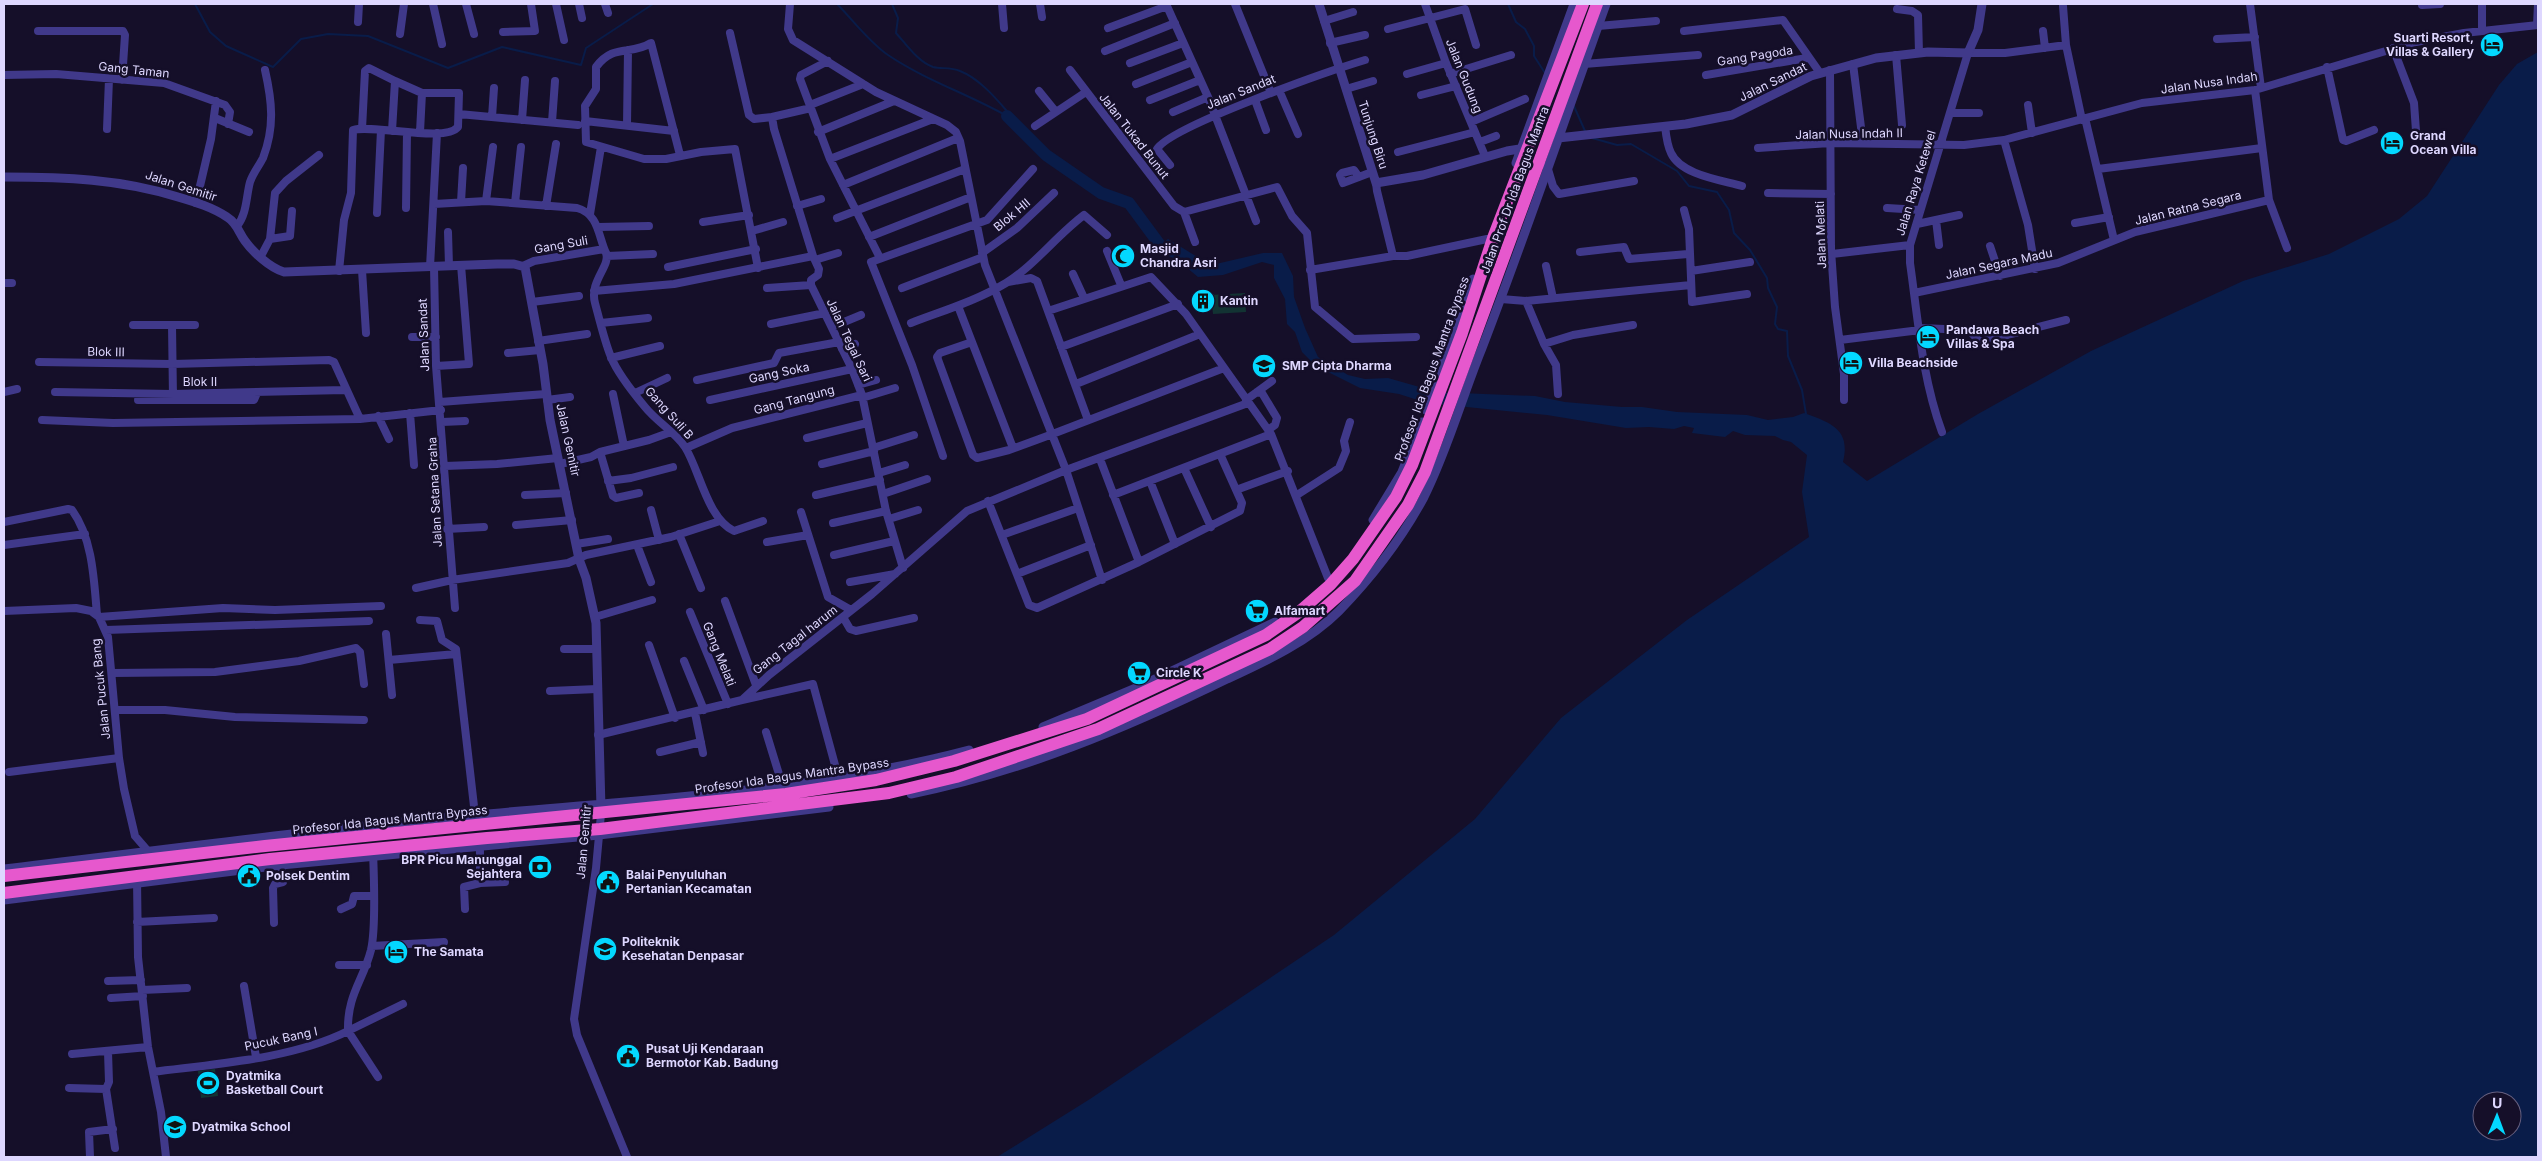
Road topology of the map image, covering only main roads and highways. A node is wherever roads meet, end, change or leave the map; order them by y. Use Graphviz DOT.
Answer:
graph roads {
  1 [pos="1583,4"];
  2 [pos="1597,4"];
  3 [pos="1524,148"];
  4 [pos="1462,333"];
  5 [pos="1475,338"];
  6 [pos="214,852"];
  7 [pos="218,866"];
  8 [pos="4,876"];
  9 [pos="4,893"];
  1 -- 3 [label="highway, Jalan Prof Dr Ida Bagus Mantra"];
  2 -- 5 [label="highway, Jalan Prof Dr Ida Bagus Mantra"];
  3 -- 4 [label="highway, Profesor Ida Bagus Mantra Bypass"];
  4 -- 5 [label="highway"];
  4 -- 6 [label="highway, Profesor Ida Bagus Mantra Bypass"];
  5 -- 7 [label="highway, Jalan Prof Dr Ida Bagus Mantra"];
  6 -- 7 [label="highway"];
  6 -- 8 [label="highway, Profesor Ida Bagus Mantra Bypass"];
  7 -- 9 [label="highway"];
}
